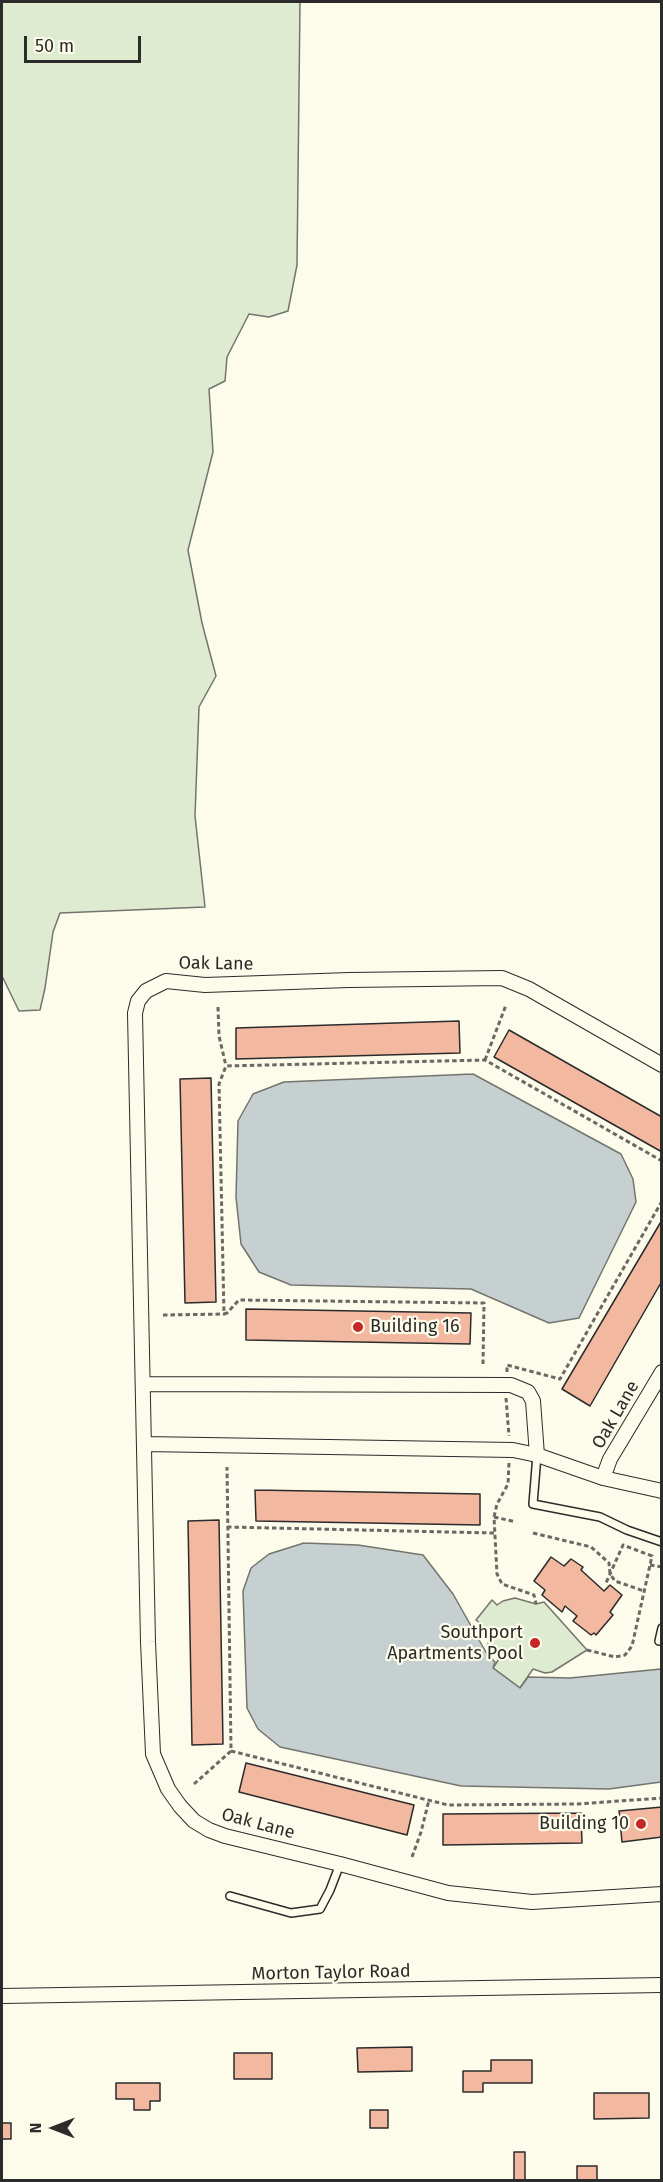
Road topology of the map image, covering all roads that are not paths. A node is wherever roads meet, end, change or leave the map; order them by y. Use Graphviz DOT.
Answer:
graph roads {
  1 [pos="662,1065"];
  2 [pos="662,1372"];
  3 [pos="144,1384"];
  4 [pos="144,1444"];
  5 [pos="537,1455"];
  6 [pos="603,1478"];
  7 [pos="662,1491"];
  8 [pos="662,1542"];
  9 [pos="662,1628"];
  10 [pos="659,1641"];
  11 [pos="340,1863"];
  12 [pos="662,1894"];
  13 [pos="230,1896"];
  14 [pos="662,1985"];
  15 [pos="2,1996"];
  1 -- 3 [label="street, Oak Lane"];
  2 -- 6 [label="street, Oak Lane"];
  3 -- 4 [label="street, Oak Lane"];
  3 -- 5 [label="street"];
  4 -- 5 [label="street, Oak Lane"];
  4 -- 11 [label="street, Oak Lane"];
  5 -- 6 [label="street, Oak Lane"];
  5 -- 8 [label="lane"];
  6 -- 7 [label="street, Oak Lane"];
  9 -- 10 [label="lane"];
  11 -- 12 [label="street, Oak Lane"];
  11 -- 13 [label="lane"];
  14 -- 15 [label="street, Morton Taylor Road"];
}
